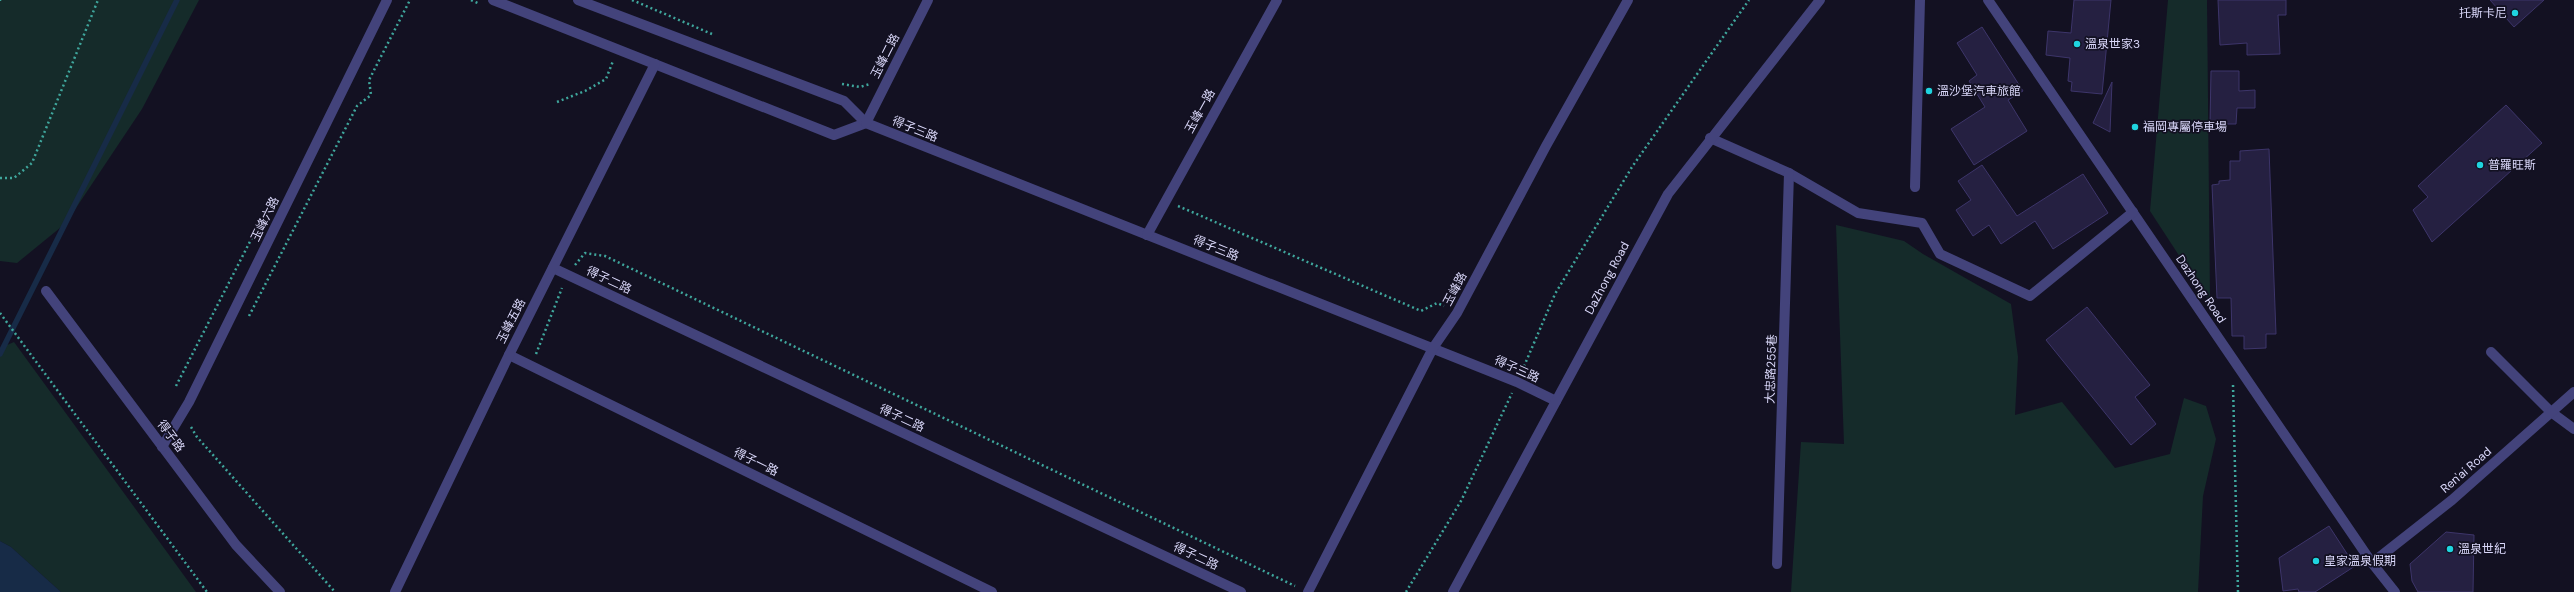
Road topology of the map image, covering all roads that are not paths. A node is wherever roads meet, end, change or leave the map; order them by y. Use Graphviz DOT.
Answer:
graph roads {
  1 [pos="387,0"];
  2 [pos="493,0"];
  3 [pos="578,0"];
  4 [pos="928,0"];
  5 [pos="1277,0"];
  6 [pos="1628,0"];
  7 [pos="1820,0"];
  8 [pos="1920,0"];
  9 [pos="1988,0"];
  10 [pos="655,64"];
  11 [pos="866,123"];
  12 [pos="1710,138"];
  13 [pos="1789,173"];
  14 [pos="1915,187"];
  15 [pos="2133,212"];
  16 [pos="1147,235"];
  17 [pos="552,268"];
  18 [pos="46,291"];
  19 [pos="1433,348"];
  20 [pos="2491,352"];
  21 [pos="509,355"];
  22 [pos="2574,392"];
  23 [pos="1556,401"];
  24 [pos="2551,412"];
  25 [pos="2574,429"];
  26 [pos="162,446"];
  27 [pos="2372,563"];
  28 [pos="1777,564"];
  29 [pos="1304,590"];
  30 [pos="280,592"];
  31 [pos="395,592"];
  32 [pos="992,592"];
  33 [pos="1241,592"];
  34 [pos="1454,592"];
  35 [pos="2395,592"];
  1 -- 26 [label="street, 玉峰六路"];
  2 -- 10 [label="street"];
  3 -- 11 [label="street"];
  4 -- 11 [label="street, 玉峰二路"];
  5 -- 16 [label="street, 玉峰一路"];
  6 -- 19 [label="street, 玉峰路"];
  7 -- 12 [label="street, DaZhong Road"];
  8 -- 14 [label="street"];
  9 -- 15 [label="street, Dazhong Road"];
  10 -- 11 [label="street"];
  10 -- 17 [label="street, 玉峰五路"];
  11 -- 16 [label="street, 得子三路"];
  12 -- 13 [label="street"];
  12 -- 23 [label="street, DaZhong Road"];
  13 -- 15 [label="street"];
  13 -- 28 [label="street, 大忠路255巷"];
  15 -- 27 [label="street, Dazhong Road"];
  16 -- 19 [label="street, 得子三路"];
  17 -- 21 [label="street, 玉峰五路"];
  17 -- 33 [label="street, 得子二路"];
  18 -- 26 [label="street, 得子路"];
  19 -- 23 [label="street, 得子三路"];
  19 -- 29 [label="street, 玉峰路"];
  20 -- 24 [label="street"];
  21 -- 31 [label="street, 玉峰五路"];
  21 -- 32 [label="street, 得子一路"];
  22 -- 24 [label="street, Ren'ai Road"];
  23 -- 34 [label="street, DaZhong Road"];
  24 -- 25 [label="street"];
  24 -- 27 [label="street, Ren'ai Road"];
  26 -- 30 [label="street, 得子路"];
  27 -- 35 [label="street, Dazhong Road"];
}
